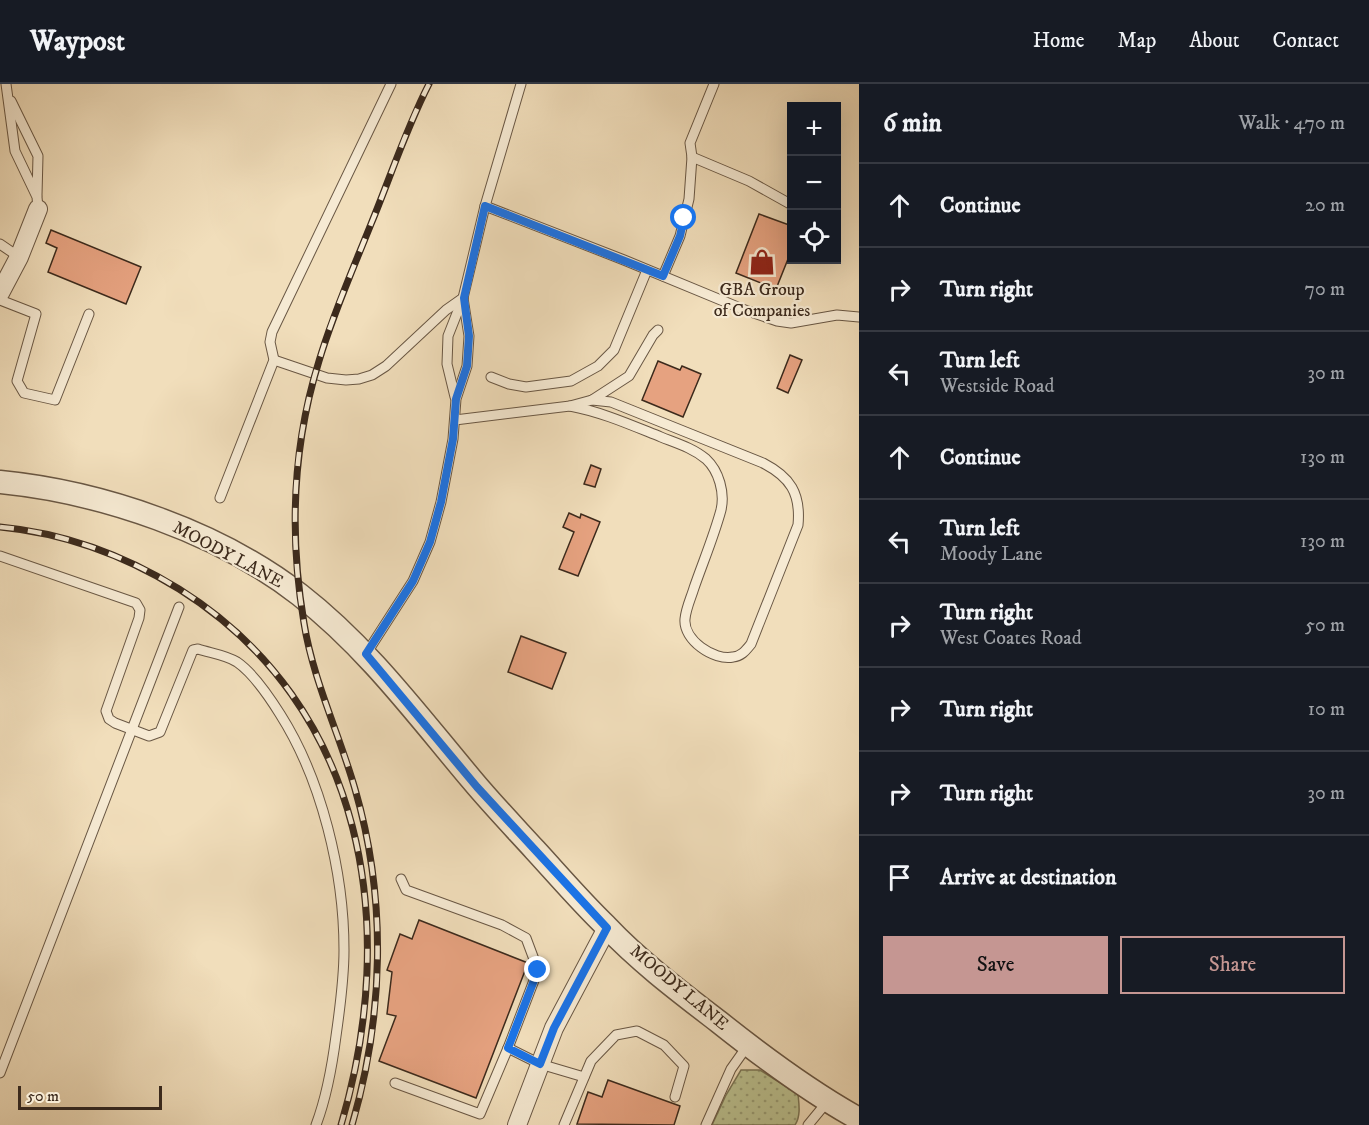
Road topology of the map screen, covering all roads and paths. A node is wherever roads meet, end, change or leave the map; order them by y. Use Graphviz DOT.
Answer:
graph roads {
  1 [pos="391,84"];
  2 [pos="521,84"];
  3 [pos="714,84"];
  4 [pos="7,89"];
  5 [pos="692,157"];
  6 [pos="37,203"];
  7 [pos="787,203"];
  8 [pos="485,206"];
  9 [pos="0,244"];
  10 [pos="19,257"];
  11 [pos="647,270"];
  12 [pos="663,276"];
  13 [pos="0,292"];
  14 [pos="464,298"];
  15 [pos="0,300"];
  16 [pos="88,314"];
  17 [pos="859,317"];
  18 [pos="658,330"];
  19 [pos="274,360"];
  20 [pos="491,377"];
  21 [pos="456,399"];
  22 [pos="592,400"];
  23 [pos="570,406"];
  24 [pos="455,420"];
  25 [pos="0,482"];
  26 [pos="220,498"];
  27 [pos="0,556"];
  28 [pos="179,607"];
  29 [pos="366,654"];
  30 [pos="131,729"];
  31 [pos="401,879"];
  32 [pos="607,928"];
  33 [pos="748,1045"];
  34 [pos="508,1048"];
  35 [pos="540,1064"];
  36 [pos="0,1073"];
  37 [pos="584,1077"];
  38 [pos="395,1083"];
  39 [pos="675,1098"];
  40 [pos="828,1100"];
  41 [pos="859,1119"];
  42 [pos="316,1125"];
  43 [pos="517,1125"];
  44 [pos="564,1125"];
  45 [pos="706,1125"];
  46 [pos="808,1125"];
  1 -- 19 [label="lane"];
  2 -- 8 [label="lane"];
  3 -- 5 [label="lane"];
  4 -- 6 [label="lane"];
  4 -- 6 [label="lane"];
  5 -- 7 [label="lane"];
  5 -- 12 [label="lane"];
  6 -- 10 [label="street"];
  8 -- 11 [label="lane"];
  8 -- 14 [label="lane"];
  9 -- 10 [label="lane"];
  10 -- 13 [label="street"];
  11 -- 12 [label="lane"];
  11 -- 20 [label="lane"];
  12 -- 17 [label="lane"];
  14 -- 19 [label="lane"];
  14 -- 21 [label="lane"];
  14 -- 21 [label="lane"];
  15 -- 16 [label="lane"];
  18 -- 22 [label="lane"];
  19 -- 26 [label="lane"];
  21 -- 24 [label="lane"];
  22 -- 23 [label="lane"];
  22 -- 23 [label="lane"];
  23 -- 24 [label="lane"];
  24 -- 29 [label="lane"];
  25 -- 29 [label="street, MOODY LANE"];
  27 -- 30 [label="lane"];
  28 -- 30 [label="lane"];
  29 -- 32 [label="street, MOODY LANE"];
  30 -- 36 [label="lane"];
  30 -- 42 [label="lane"];
  31 -- 34 [label="lane"];
  32 -- 33 [label="street, MOODY LANE"];
  32 -- 35 [label="street"];
  33 -- 40 [label="street, MOODY LANE"];
  33 -- 45 [label="lane"];
  34 -- 35 [label="lane"];
  34 -- 38 [label="lane"];
  35 -- 37 [label="lane"];
  35 -- 43 [label="street"];
  37 -- 39 [label="lane"];
  37 -- 44 [label="lane"];
  40 -- 41 [label="street, MOODY LANE"];
  40 -- 46 [label="lane"];
}
